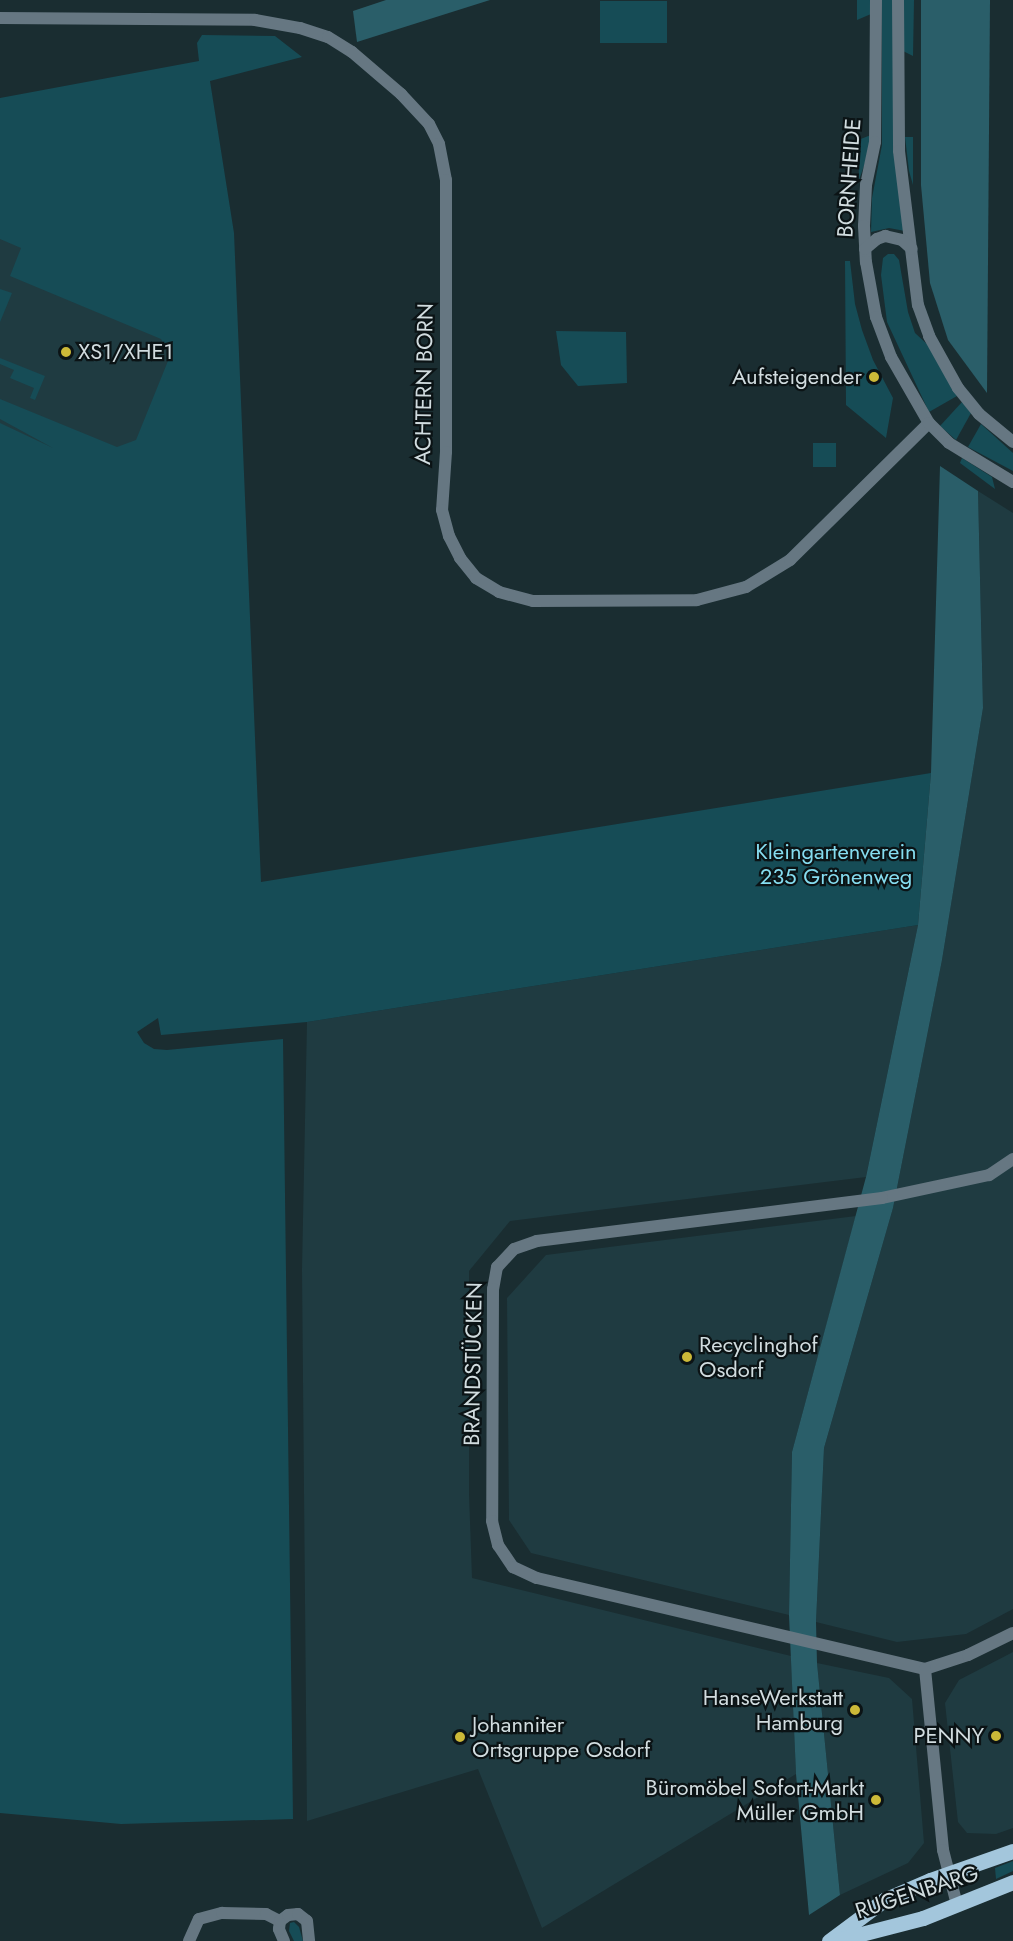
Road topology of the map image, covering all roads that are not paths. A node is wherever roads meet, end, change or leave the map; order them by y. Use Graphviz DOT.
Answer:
graph roads {
  1 [pos="876,0"];
  2 [pos="898,0"];
  3 [pos="0,18"];
  4 [pos="865,249"];
  5 [pos="912,249"];
  6 [pos="929,423"];
  7 [pos="1013,442"];
  8 [pos="1013,482"];
  9 [pos="1013,1159"];
  10 [pos="1013,1633"];
  11 [pos="925,1669"];
  12 [pos="1013,1851"];
  13 [pos="948,1874"];
  14 [pos="1013,1882"];
  15 [pos="957,1905"];
  16 [pos="280,1920"];
  17 [pos="189,1941"];
  18 [pos="284,1941"];
  19 [pos="309,1941"];
  20 [pos="829,1941"];
  21 [pos="834,1941"];
  1 -- 4 [label="street, BORNHEIDE"];
  2 -- 5 [label="street, BORNHEIDE"];
  3 -- 6 [label="street, ACHTERN BORN"];
  4 -- 5 [label="street"];
  4 -- 6 [label="street, BORNHEIDE"];
  5 -- 7 [label="street, BORNHEIDE"];
  6 -- 8 [label="street, BORNHEIDE"];
  9 -- 11 [label="street, BRANDSTÜCKEN"];
  10 -- 11 [label="street"];
  11 -- 13 [label="street"];
  12 -- 13 [label="main road, RUGENBARG"];
  13 -- 15 [label="street"];
  13 -- 20 [label="main road, RUGENBARG"];
  14 -- 15 [label="main road, RUGENBARG"];
  15 -- 21 [label="main road, RUGENBARG"];
  16 -- 17 [label="street"];
  16 -- 18 [label="street"];
  16 -- 19 [label="street"];
}
